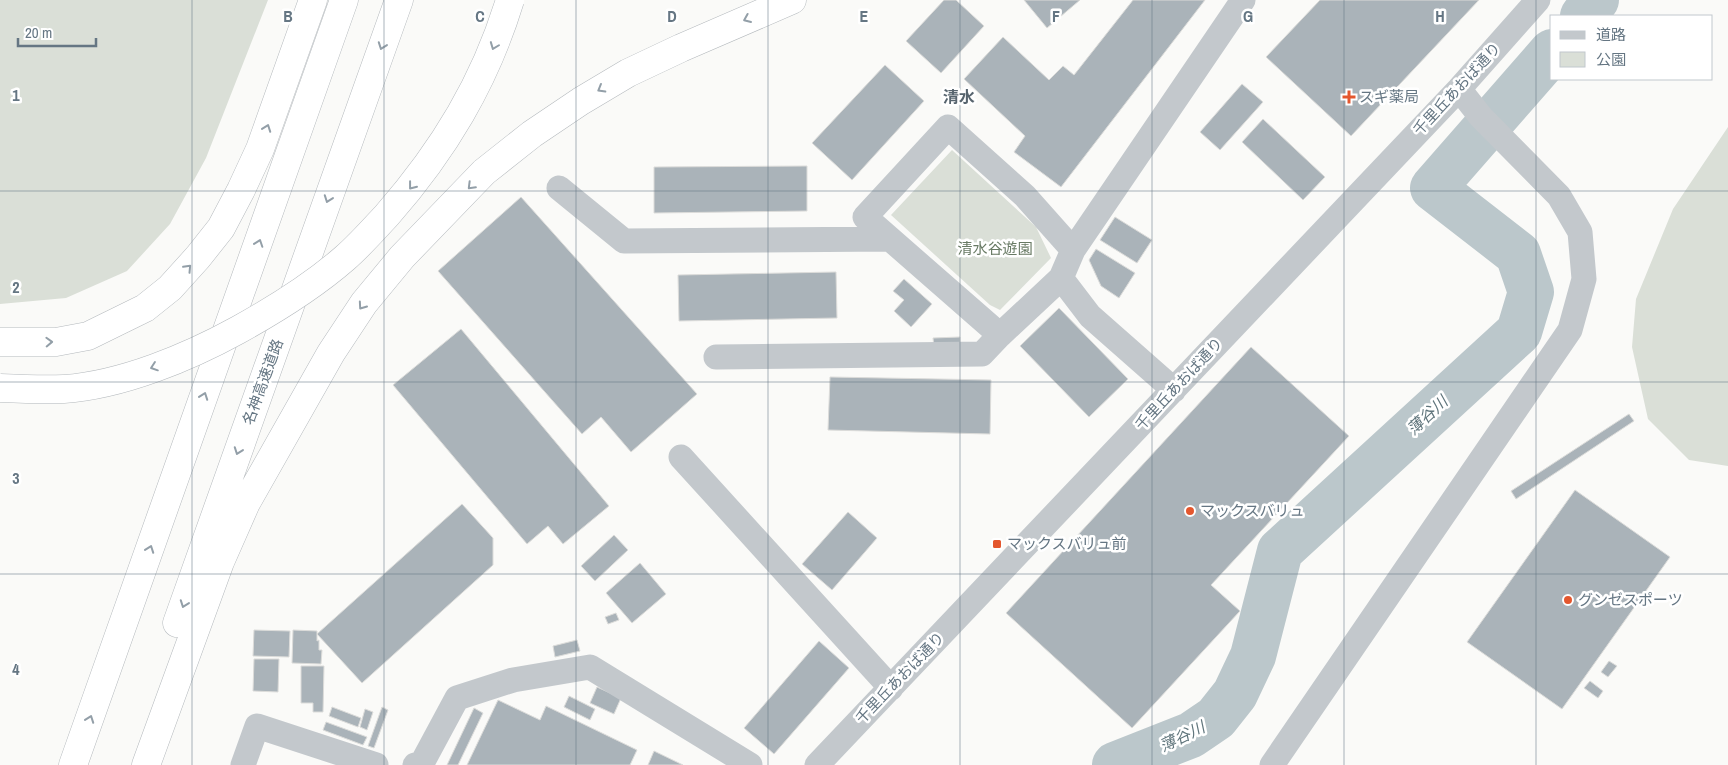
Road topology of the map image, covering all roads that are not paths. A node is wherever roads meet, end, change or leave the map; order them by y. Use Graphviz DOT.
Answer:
graph roads {
  1 [pos="313,0"];
  2 [pos="344,0"];
  3 [pos="399,0"];
  4 [pos="510,0"];
  5 [pos="792,0"];
  6 [pos="1242,0"];
  7 [pos="1538,0"];
  8 [pos="1459,89"];
  9 [pos="559,188"];
  10 [pos="890,239"];
  11 [pos="1074,250"];
  12 [pos="1061,278"];
  13 [pos="1000,336"];
  14 [pos="0,342"];
  15 [pos="716,357"];
  16 [pos="0,388"];
  17 [pos="1174,390"];
  18 [pos="681,457"];
  19 [pos="890,688"];
  20 [pos="74,765"];
  21 [pos="127,765"];
  22 [pos="146,765"];
  23 [pos="244,765"];
  24 [pos="376,765"];
  25 [pos="415,765"];
  26 [pos="750,765"];
  27 [pos="817,765"];
  28 [pos="1272,765"];
  14 -- 1 [label="highway, one-way"];
  20 -- 2 [label="highway, one-way"];
  3 -- 21 [label="highway, 名神高速道路, one-way"];
  4 -- 16 [label="highway, one-way, bridge"];
  5 -- 22 [label="highway, one-way"];
  6 -- 11 [label="street"];
  7 -- 8 [label="street, 千里丘あおば通り"];
  8 -- 17 [label="street, 千里丘あおば通り"];
  8 -- 28 [label="street"];
  9 -- 10 [label="street"];
  10 -- 11 [label="street"];
  10 -- 13 [label="street"];
  11 -- 12 [label="street"];
  12 -- 13 [label="street"];
  12 -- 17 [label="street"];
  13 -- 15 [label="street"];
  17 -- 19 [label="street, 千里丘あおば通り"];
  18 -- 19 [label="street"];
  19 -- 27 [label="street, 千里丘あおば通り"];
  23 -- 24 [label="street"];
  25 -- 26 [label="street"];
}
